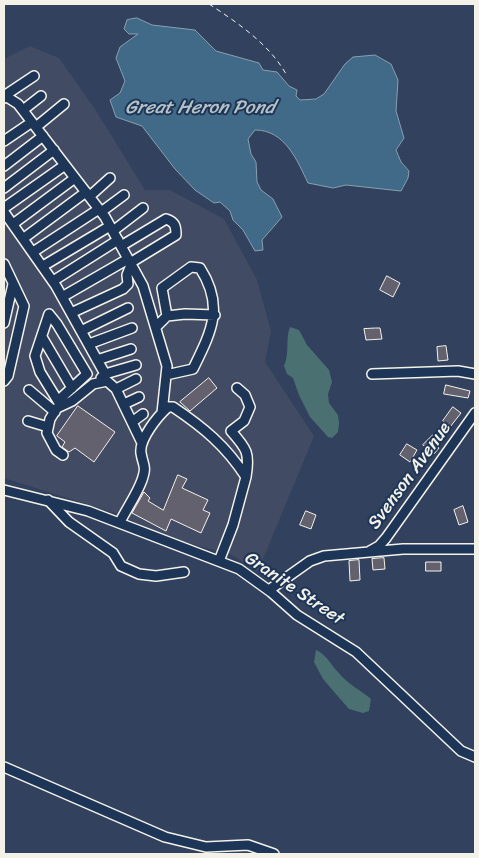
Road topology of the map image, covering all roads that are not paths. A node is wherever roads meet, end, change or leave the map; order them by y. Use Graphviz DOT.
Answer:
graph roads {
  1 [pos="34,76"];
  2 [pos="41,96"];
  3 [pos="4,97"];
  4 [pos="64,104"];
  5 [pos="24,110"];
  6 [pos="34,124"];
  7 [pos="43,136"];
  8 [pos="4,141"];
  9 [pos="54,150"];
  10 [pos="65,165"];
  11 [pos="4,166"];
  12 [pos="75,178"];
  13 [pos="110,178"];
  14 [pos="4,188"];
  15 [pos="88,194"];
  16 [pos="124,195"];
  17 [pos="143,208"];
  18 [pos="4,210"];
  19 [pos="100,210"];
  20 [pos="13,224"];
  21 [pos="112,228"];
  22 [pos="24,238"];
  23 [pos="119,243"];
  24 [pos="33,252"];
  25 [pos="130,262"];
  26 [pos="43,266"];
  27 [pos="5,268"];
  28 [pos="53,281"];
  29 [pos="13,284"];
  30 [pos="62,297"];
  31 [pos="128,308"];
  32 [pos="71,313"];
  33 [pos="215,315"];
  34 [pos="167,316"];
  35 [pos="4,323"];
  36 [pos="157,326"];
  37 [pos="132,328"];
  38 [pos="82,331"];
  39 [pos="42,337"];
  40 [pos="88,344"];
  41 [pos="131,348"];
  42 [pos="97,360"];
  43 [pos="136,365"];
  44 [pos="105,374"];
  45 [pos="372,374"];
  46 [pos="475,374"];
  47 [pos="166,375"];
  48 [pos="136,379"];
  49 [pos="4,381"];
  50 [pos="93,384"];
  51 [pos="72,388"];
  52 [pos="237,388"];
  53 [pos="116,389"];
  54 [pos="29,390"];
  55 [pos="139,397"];
  56 [pos="124,404"];
  57 [pos="58,409"];
  58 [pos="162,413"];
  59 [pos="475,413"];
  60 [pos="143,414"];
  61 [pos="28,421"];
  62 [pos="132,422"];
  63 [pos="48,427"];
  64 [pos="142,443"];
  65 [pos="63,455"];
  66 [pos="246,477"];
  67 [pos="4,490"];
  68 [pos="47,500"];
  69 [pos="120,522"];
  70 [pos="475,549"];
  71 [pos="368,552"];
  72 [pos="219,561"];
  73 [pos="184,572"];
  74 [pos="269,590"];
  75 [pos="475,757"];
  76 [pos="4,767"];
  77 [pos="235,846"];
  78 [pos="262,852"];
  79 [pos="228,854"];
  80 [pos="274,854"];
  1 -- 3 [label="street"];
  2 -- 5 [label="street"];
  3 -- 5 [label="street"];
  4 -- 6 [label="street"];
  5 -- 6 [label="street"];
  6 -- 7 [label="street"];
  6 -- 8 [label="street"];
  7 -- 9 [label="street"];
  7 -- 11 [label="street"];
  9 -- 10 [label="street"];
  9 -- 14 [label="street"];
  10 -- 12 [label="street"];
  10 -- 18 [label="street"];
  12 -- 15 [label="street"];
  12 -- 20 [label="street"];
  13 -- 15 [label="street"];
  15 -- 19 [label="street"];
  15 -- 22 [label="street"];
  16 -- 19 [label="street"];
  17 -- 21 [label="street"];
  18 -- 20 [label="street"];
  19 -- 21 [label="street"];
  19 -- 24 [label="street"];
  20 -- 22 [label="street"];
  21 -- 23 [label="street"];
  21 -- 26 [label="street"];
  22 -- 24 [label="street"];
  23 -- 25 [label="street"];
  23 -- 25 [label="street"];
  23 -- 28 [label="street"];
  24 -- 26 [label="street"];
  25 -- 30 [label="street"];
  25 -- 32 [label="street"];
  25 -- 36 [label="street"];
  26 -- 28 [label="street"];
  27 -- 29 [label="street"];
  28 -- 30 [label="street"];
  29 -- 35 [label="street"];
  29 -- 49 [label="street"];
  30 -- 32 [label="street"];
  31 -- 38 [label="street"];
  32 -- 38 [label="street"];
  33 -- 34 [label="street"];
  33 -- 34 [label="street"];
  33 -- 47 [label="street"];
  34 -- 36 [label="street"];
  36 -- 47 [label="street"];
  37 -- 40 [label="street"];
  38 -- 40 [label="street"];
  39 -- 51 [label="street"];
  39 -- 51 [label="street"];
  39 -- 57 [label="street"];
  40 -- 42 [label="street"];
  41 -- 42 [label="street"];
  42 -- 44 [label="street"];
  43 -- 44 [label="street"];
  44 -- 50 [label="street"];
  45 -- 46 [label="street"];
  47 -- 58 [label="street"];
  48 -- 53 [label="street"];
  50 -- 53 [label="street"];
  50 -- 57 [label="street"];
  51 -- 57 [label="street"];
  52 -- 66 [label="street"];
  53 -- 56 [label="street"];
  54 -- 57 [label="street"];
  55 -- 56 [label="street"];
  56 -- 62 [label="street"];
  57 -- 63 [label="street"];
  58 -- 64 [label="street"];
  58 -- 66 [label="street"];
  59 -- 71 [label="street, Svenson Avenue"];
  60 -- 62 [label="street"];
  61 -- 63 [label="street"];
  62 -- 64 [label="street"];
  63 -- 65 [label="street"];
  64 -- 69 [label="street"];
  66 -- 72 [label="street"];
  67 -- 68 [label="street, Granite Street"];
  68 -- 69 [label="street, Granite Street"];
  68 -- 73 [label="street"];
  69 -- 72 [label="street, Granite Street"];
  70 -- 71 [label="street"];
  71 -- 74 [label="street"];
  72 -- 74 [label="street, Granite Street"];
  74 -- 75 [label="street, Granite Street"];
  76 -- 77 [label="street"];
  77 -- 78 [label="street"];
  77 -- 79 [label="street"];
  78 -- 80 [label="street"];
}
